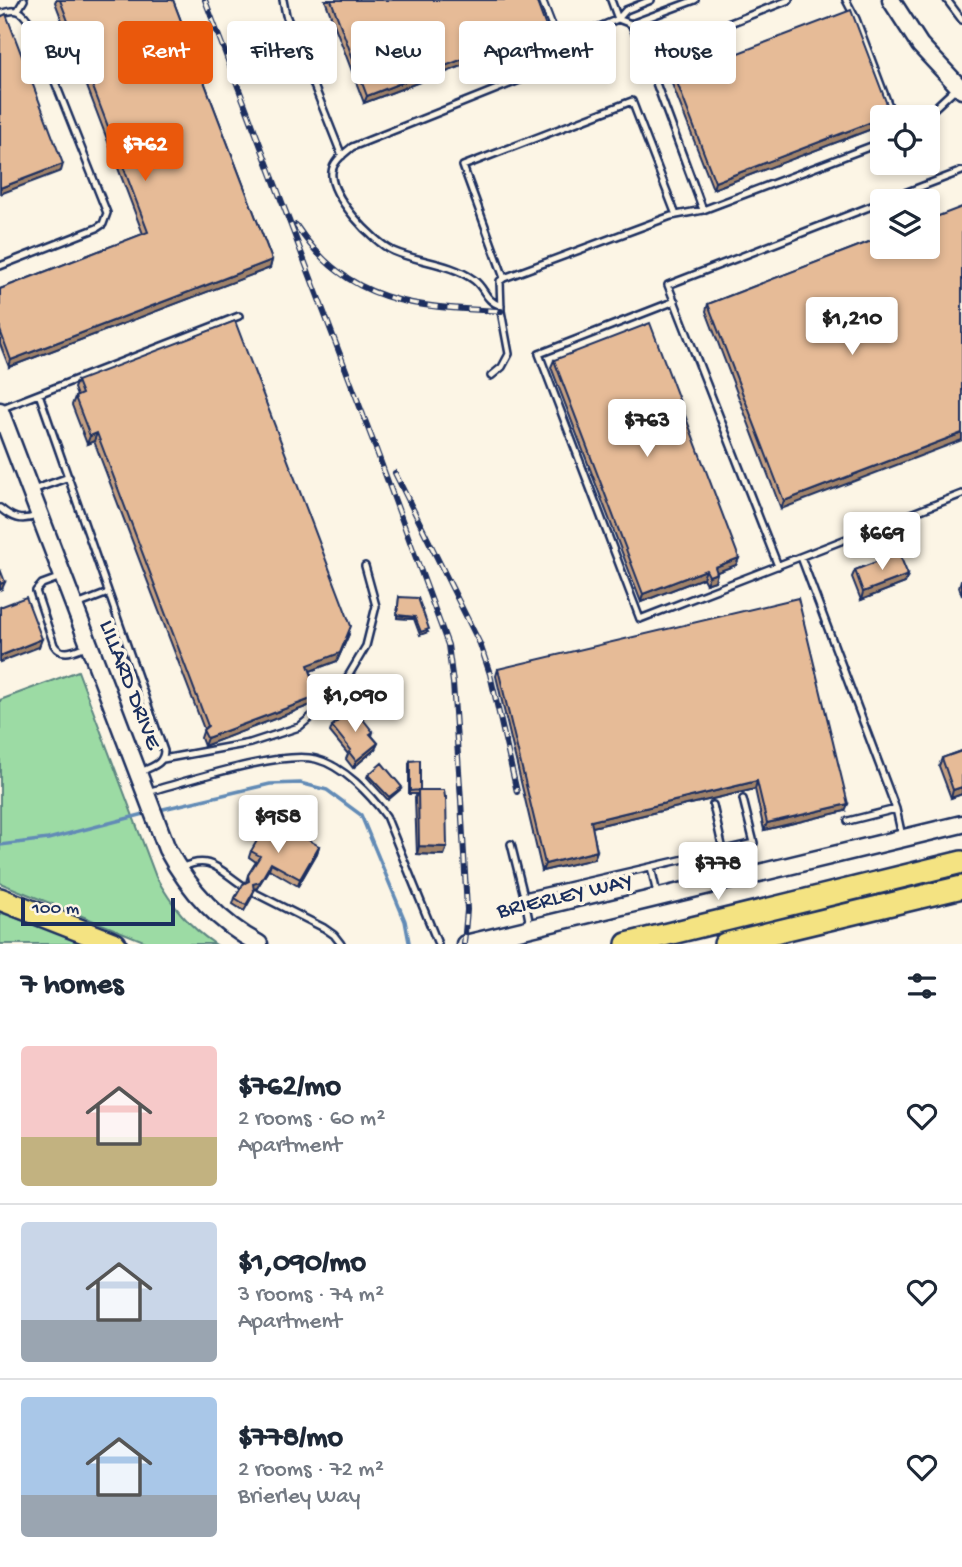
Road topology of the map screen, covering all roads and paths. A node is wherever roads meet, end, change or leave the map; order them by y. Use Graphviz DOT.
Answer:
graph roads {
  1 [pos="24,0"];
  2 [pos="283,0"];
  3 [pos="542,0"];
  4 [pos="611,0"];
  5 [pos="651,0"];
  6 [pos="695,0"];
  7 [pos="789,0"];
  8 [pos="846,0"];
  9 [pos="891,0"];
  10 [pos="947,0"];
  11 [pos="18,10"];
  12 [pos="0,14"];
  13 [pos="618,19"];
  14 [pos="962,20"];
  15 [pos="550,21"];
  16 [pos="613,21"];
  17 [pos="639,21"];
  18 [pos="735,21"];
  19 [pos="630,24"];
  20 [pos="510,84"];
  21 [pos="656,84"];
  22 [pos="960,88"];
  23 [pos="888,105"];
  24 [pos="939,105"];
  25 [pos="870,147"];
  26 [pos="342,156"];
  27 [pos="962,171"];
  28 [pos="916,189"];
  29 [pos="870,207"];
  30 [pos="703,210"];
  31 [pos="676,215"];
  32 [pos="0,266"];
  33 [pos="504,278"];
  34 [pos="675,301"];
  35 [pos="501,306"];
  36 [pos="239,316"];
  37 [pos="491,376"];
  38 [pos="39,394"];
  39 [pos="0,410"];
  40 [pos="6,445"];
  41 [pos="69,477"];
  42 [pos="30,491"];
  43 [pos="962,494"];
  44 [pos="0,508"];
  45 [pos="39,515"];
  46 [pos="801,557"];
  47 [pos="365,566"];
  48 [pos="778,566"];
  49 [pos="63,576"];
  50 [pos="108,593"];
  51 [pos="74,606"];
  52 [pos="89,645"];
  53 [pos="163,759"];
  54 [pos="138,773"];
  55 [pos="743,799"];
  56 [pos="150,804"];
  57 [pos="713,806"];
  58 [pos="896,809"];
  59 [pos="848,821"];
  60 [pos="962,824"];
  61 [pos="902,839"];
  62 [pos="512,844"];
  63 [pos="723,850"];
  64 [pos="962,862"];
  65 [pos="651,867"];
  66 [pos="178,869"];
  67 [pos="242,885"];
  68 [pos="962,887"];
  69 [pos="255,893"];
  70 [pos="524,896"];
  71 [pos="658,898"];
  72 [pos="0,899"];
  73 [pos="962,899"];
  74 [pos="530,928"];
  75 [pos="753,937"];
  76 [pos="637,942"];
  77 [pos="115,944"];
  78 [pos="259,944"];
  79 [pos="341,944"];
  80 [pos="438,944"];
  81 [pos="465,944"];
  82 [pos="611,944"];
  83 [pos="725,944"];
  1 -- 11 [label="lane"];
  2 -- 26 [label="lane"];
  3 -- 15 [label="lane"];
  4 -- 13 [label="lane"];
  5 -- 13 [label="lane"];
  6 -- 17 [label="lane"];
  7 -- 18 [label="lane"];
  8 -- 23 [label="lane"];
  9 -- 22 [label="street"];
  10 -- 14 [label="lane"];
  11 -- 12 [label="lane"];
  11 -- 32 [label="lane"];
  13 -- 16 [label="lane"];
  13 -- 19 [label="lane"];
  20 -- 26 [label="lane"];
  21 -- 30 [label="lane"];
  22 -- 24 [label="lane"];
  25 -- 30 [label="lane"];
  26 -- 35 [label="lane"];
  27 -- 28 [label="lane"];
  29 -- 34 [label="lane"];
  30 -- 31 [label="lane"];
  31 -- 33 [label="lane"];
  31 -- 33 [label="lane"];
  33 -- 35 [label="lane"];
  34 -- 48 [label="lane"];
  34 -- 48 [label="lane"];
  35 -- 37 [label="lane"];
  36 -- 38 [label="lane"];
  38 -- 39 [label="lane"];
  38 -- 41 [label="lane"];
  39 -- 40 [label="street, LILLARD DRIVE"];
  40 -- 42 [label="street, LILLARD DRIVE"];
  41 -- 42 [label="lane"];
  41 -- 50 [label="lane"];
  42 -- 45 [label="street, LILLARD DRIVE"];
  43 -- 46 [label="lane"];
  44 -- 45 [label="lane"];
  45 -- 49 [label="street, LILLARD DRIVE"];
  46 -- 48 [label="lane"];
  46 -- 58 [label="lane"];
  47 -- 53 [label="lane"];
  49 -- 51 [label="street, LILLARD DRIVE"];
  49 -- 52 [label="lane"];
  50 -- 51 [label="lane"];
  50 -- 53 [label="lane"];
  51 -- 52 [label="street, LILLARD DRIVE"];
  52 -- 54 [label="street, LILLARD DRIVE"];
  53 -- 54 [label="lane"];
  54 -- 56 [label="street, LILLARD DRIVE"];
  55 -- 63 [label="lane"];
  56 -- 66 [label="street, LILLARD DRIVE"];
  56 -- 80 [label="lane"];
  57 -- 63 [label="lane"];
  58 -- 59 [label="lane"];
  58 -- 61 [label="lane"];
  60 -- 61 [label="street, BRIERLEY WAY"];
  61 -- 71 [label="street, BRIERLEY WAY"];
  62 -- 70 [label="lane"];
  63 -- 65 [label="lane"];
  64 -- 76 [label="highway"];
  65 -- 70 [label="lane"];
  65 -- 71 [label="lane"];
  66 -- 67 [label="lane"];
  66 -- 78 [label="street, LILLARD DRIVE"];
  68 -- 75 [label="highway"];
  69 -- 79 [label="lane"];
  70 -- 74 [label="lane"];
  71 -- 74 [label="street, BRIERLEY WAY"];
  72 -- 77 [label="highway"];
  73 -- 75 [label="highway"];
  74 -- 81 [label="street, BRIERLEY WAY"];
  75 -- 83 [label="highway"];
  76 -- 82 [label="highway"];
}
